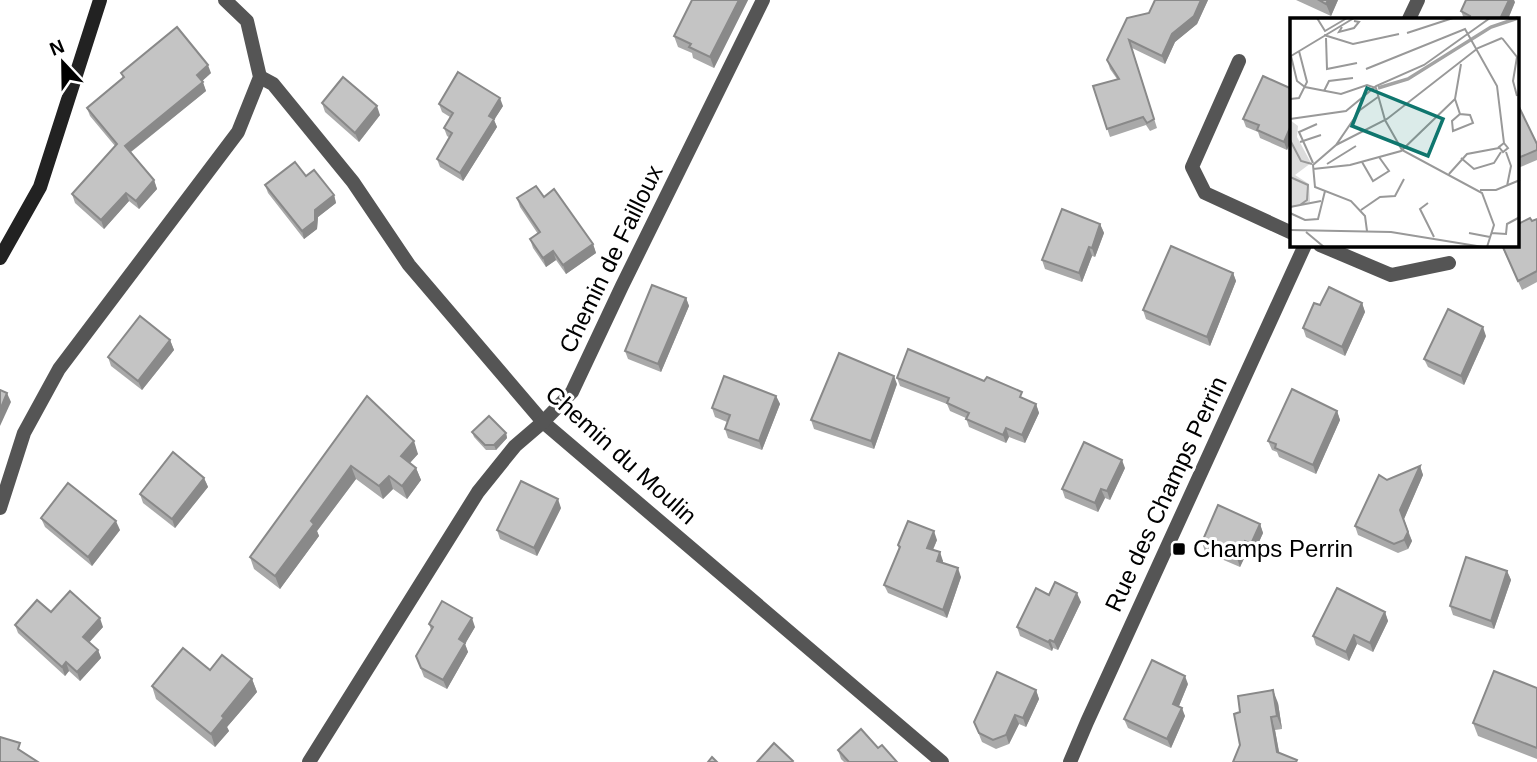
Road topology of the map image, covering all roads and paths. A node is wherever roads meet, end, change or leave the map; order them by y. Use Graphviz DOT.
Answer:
graph roads {
  1 [pos="100,0"];
  2 [pos="225,0"];
  3 [pos="763,0"];
  4 [pos="1418,0"];
  5 [pos="1409,18"];
  6 [pos="1239,61"];
  7 [pos="260,77"];
  8 [pos="1290,232"];
  9 [pos="1304,247"];
  10 [pos="1325,247"];
  11 [pos="0,258"];
  12 [pos="1449,263"];
  13 [pos="543,422"];
  14 [pos="0,508"];
  15 [pos="309,762"];
  16 [pos="942,762"];
  17 [pos="1070,762"];
  1 -- 11 [label="main road"];
  2 -- 7 [label="street"];
  3 -- 13 [label="street, Chemin de Failloux"];
  4 -- 5 [label="street"];
  6 -- 8 [label="street"];
  7 -- 13 [label="street, Chemin du Moulin"];
  7 -- 14 [label="street"];
  9 -- 17 [label="street, Rue des Champs Perrin"];
  10 -- 12 [label="street"];
  13 -- 15 [label="street, Chemin de Failloux"];
  13 -- 16 [label="street, Chemin du Moulin"];
}
